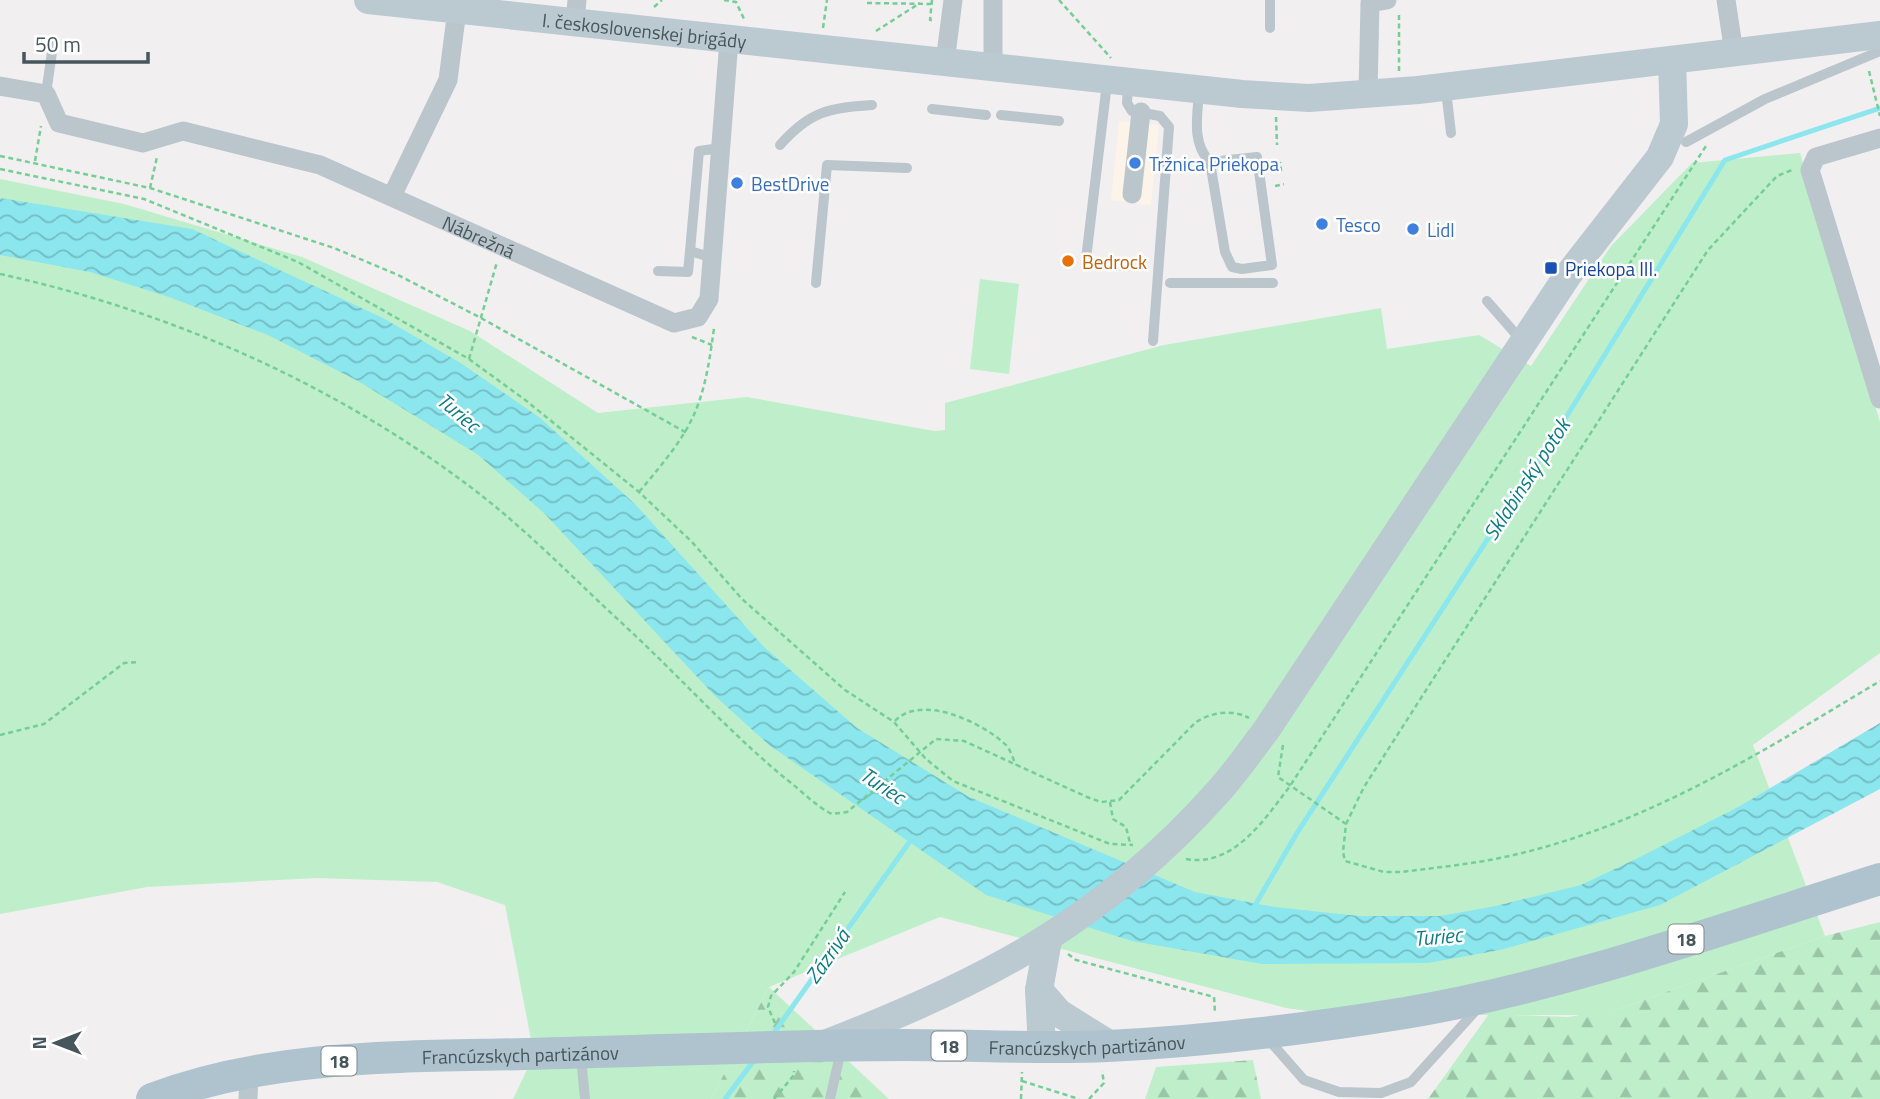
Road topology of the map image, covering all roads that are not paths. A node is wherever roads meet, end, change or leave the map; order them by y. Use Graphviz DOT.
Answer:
graph roads {
  1 [pos="368,0"];
  2 [pos="953,0"];
  3 [pos="993,0"];
  4 [pos="1270,0"];
  5 [pos="1726,0"];
  6 [pos="1393,6"];
  7 [pos="476,7"];
  8 [pos="576,11"];
  9 [pos="1270,28"];
  10 [pos="1880,35"];
  11 [pos="729,40"];
  12 [pos="53,45"];
  13 [pos="1880,51"];
  14 [pos="1734,52"];
  15 [pos="1672,60"];
  16 [pos="945,62"];
  17 [pos="993,66"];
  18 [pos="1118,75"];
  19 [pos="0,86"];
  20 [pos="1445,86"];
  21 [pos="1199,89"];
  22 [pos="46,94"];
  23 [pos="1368,94"];
  24 [pos="872,105"];
  25 [pos="932,109"];
  26 [pos="1141,112"];
  27 [pos="986,116"];
  28 [pos="1002,116"];
  29 [pos="1059,121"];
  30 [pos="1451,133"];
  31 [pos="1880,138"];
  32 [pos="1686,142"];
  33 [pos="780,145"];
  34 [pos="721,148"];
  35 [pos="1210,162"];
  36 [pos="907,168"];
  37 [pos="1132,194"];
  38 [pos="393,196"];
  39 [pos="690,251"];
  40 [pos="713,258"];
  41 [pos="1086,259"];
  42 [pos="1231,267"];
  43 [pos="658,271"];
  44 [pos="816,283"];
  45 [pos="1170,283"];
  46 [pos="1273,283"];
  47 [pos="1235,284"];
  48 [pos="1487,301"];
  49 [pos="1153,341"];
  50 [pos="1524,343"];
  51 [pos="1877,377"];
  52 [pos="1880,399"];
  53 [pos="1880,879"];
  54 [pos="1059,938"];
  55 [pos="1039,990"];
  56 [pos="1490,994"];
  57 [pos="1264,1033"];
  58 [pos="817,1046"];
  59 [pos="581,1053"];
  60 [pos="1106,1055"];
  61 [pos="1032,1057"];
  62 [pos="248,1086"];
  63 [pos="152,1099"];
  64 [pos="585,1099"];
  65 [pos="830,1099"];
  1 -- 7 [label="street, I. československej brigády"];
  2 -- 16 [label="street"];
  3 -- 17 [label="street"];
  4 -- 9 [label="lane"];
  5 -- 14 [label="street"];
  6 -- 23 [label="street"];
  7 -- 8 [label="street, I. československej brigády"];
  7 -- 38 [label="street"];
  8 -- 11 [label="street, I. československej brigády"];
  10 -- 14 [label="street, I. československej brigády"];
  11 -- 16 [label="street, I. československej brigády"];
  11 -- 34 [label="street"];
  12 -- 22 [label="lane"];
  13 -- 32 [label="lane"];
  14 -- 15 [label="street, I. československej brigády"];
  15 -- 20 [label="street, I. československej brigády"];
  15 -- 50 [label="street"];
  16 -- 17 [label="street, I. československej brigády"];
  17 -- 18 [label="street, I. československej brigády"];
  18 -- 21 [label="street, I. československej brigády"];
  18 -- 26 [label="lane"];
  18 -- 41 [label="lane"];
  19 -- 22 [label="street"];
  20 -- 23 [label="street, I. československej brigády"];
  20 -- 30 [label="lane"];
  21 -- 23 [label="street, I. československej brigády"];
  21 -- 35 [label="lane"];
  22 -- 38 [label="street, Nábrežná"];
  24 -- 33 [label="lane"];
  25 -- 27 [label="lane"];
  26 -- 37 [label="street"];
  26 -- 49 [label="lane"];
  28 -- 29 [label="lane"];
  31 -- 51 [label="street"];
  34 -- 39 [label="lane"];
  34 -- 40 [label="street"];
  35 -- 42 [label="lane"];
  35 -- 42 [label="lane"];
  36 -- 44 [label="lane"];
  38 -- 40 [label="street, Nábrežná"];
  39 -- 40 [label="lane"];
  39 -- 43 [label="lane"];
  42 -- 47 [label="lane"];
  45 -- 47 [label="lane"];
  46 -- 47 [label="lane"];
  48 -- 50 [label="lane"];
  50 -- 54 [label="street"];
  51 -- 52 [label="street"];
  53 -- 56 [label="main road, Francúzskych partizánov / 18"];
  54 -- 55 [label="street"];
  54 -- 58 [label="street"];
  55 -- 60 [label="street"];
  55 -- 61 [label="street"];
  56 -- 57 [label="main road, Francúzskych partizánov / 18"];
  56 -- 57 [label="lane"];
  57 -- 60 [label="main road, Francúzskych partizánov / 18"];
  58 -- 59 [label="main road, Francúzskych partizánov / 18"];
  58 -- 61 [label="main road, Francúzskych partizánov / 18"];
  58 -- 65 [label="lane"];
  59 -- 62 [label="main road, Francúzskych partizánov / 18"];
  59 -- 64 [label="lane"];
  60 -- 61 [label="main road, Francúzskych partizánov / 18"];
  62 -- 63 [label="main road, Francúzskych partizánov / 18"];
}
